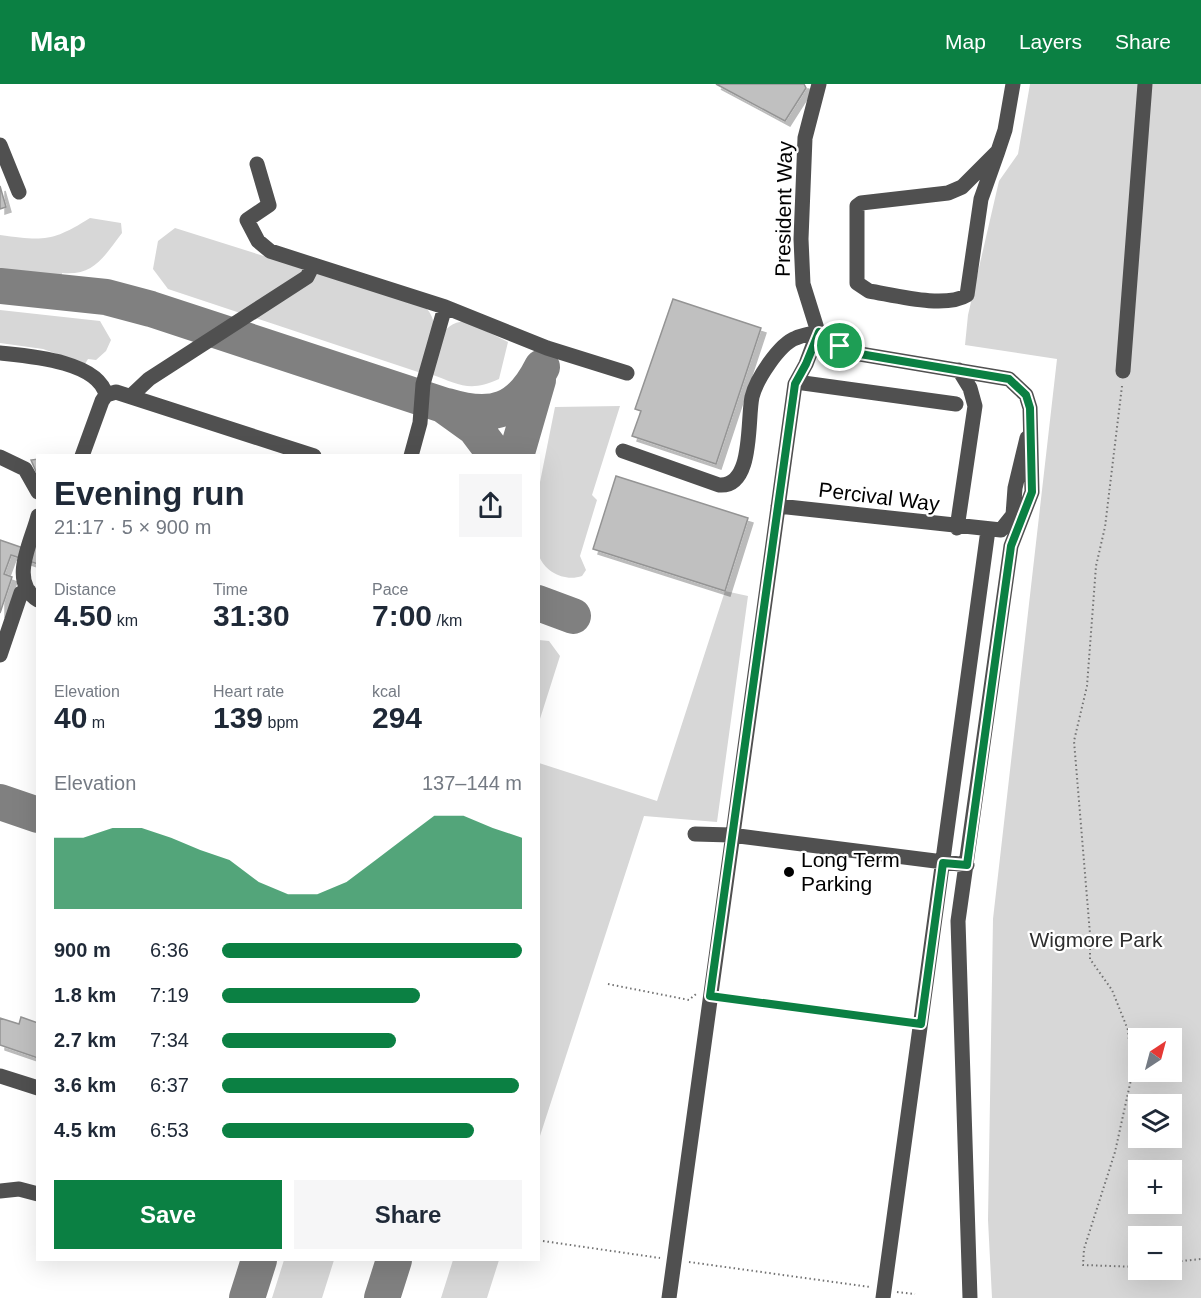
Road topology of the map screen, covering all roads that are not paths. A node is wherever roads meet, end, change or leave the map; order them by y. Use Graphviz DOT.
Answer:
graph roads {
  1 [pos="819,84"];
  2 [pos="1012,84"];
  3 [pos="1145,84"];
  4 [pos="0,145"];
  5 [pos="998,151"];
  6 [pos="258,164"];
  7 [pos="19,192"];
  8 [pos="313,265"];
  9 [pos="445,307"];
  10 [pos="819,332"];
  11 [pos="0,353"];
  12 [pos="959,370"];
  13 [pos="1123,371"];
  14 [pos="627,374"];
  15 [pos="796,382"];
  16 [pos="106,394"];
  17 [pos="132,395"];
  18 [pos="956,404"];
  19 [pos="1029,426"];
  20 [pos="623,451"];
  21 [pos="83,454"];
  22 [pos="308,454"];
  23 [pos="412,454"];
  24 [pos="0,457"];
  25 [pos="36,488"];
  26 [pos="778,506"];
  27 [pos="36,522"];
  28 [pos="957,528"];
  29 [pos="988,530"];
  30 [pos="34,597"];
  31 [pos="0,655"];
  32 [pos="695,834"];
  33 [pos="731,835"];
  34 [pos="943,863"];
  35 [pos="967,865"];
  36 [pos="0,1076"];
  37 [pos="36,1087"];
  38 [pos="0,1191"];
  39 [pos="36,1193"];
  40 [pos="884,1294"];
  41 [pos="669,1298"];
  42 [pos="970,1298"];
  1 -- 10 [label="street, President Way"];
  2 -- 5 [label="street"];
  3 -- 13 [label="street"];
  4 -- 7 [label="street"];
  5 -- 5 [label="street"];
  6 -- 8 [label="street"];
  8 -- 9 [label="street"];
  8 -- 17 [label="street"];
  9 -- 14 [label="street"];
  9 -- 23 [label="street"];
  10 -- 12 [label="street"];
  10 -- 15 [label="street"];
  10 -- 20 [label="street"];
  11 -- 16 [label="street"];
  12 -- 19 [label="street"];
  12 -- 28 [label="street, Percival Way"];
  15 -- 18 [label="street"];
  15 -- 26 [label="street"];
  16 -- 17 [label="street"];
  16 -- 21 [label="street"];
  17 -- 22 [label="street"];
  19 -- 29 [label="street"];
  19 -- 35 [label="street"];
  24 -- 25 [label="street"];
  26 -- 28 [label="street, Percival Way"];
  26 -- 33 [label="street"];
  27 -- 30 [label="street"];
  28 -- 29 [label="street"];
  29 -- 34 [label="street"];
  30 -- 31 [label="street"];
  32 -- 33 [label="street"];
  33 -- 34 [label="street"];
  33 -- 41 [label="street"];
  34 -- 35 [label="street"];
  34 -- 40 [label="street"];
  35 -- 42 [label="street"];
  36 -- 37 [label="street"];
  38 -- 39 [label="street"];
}
